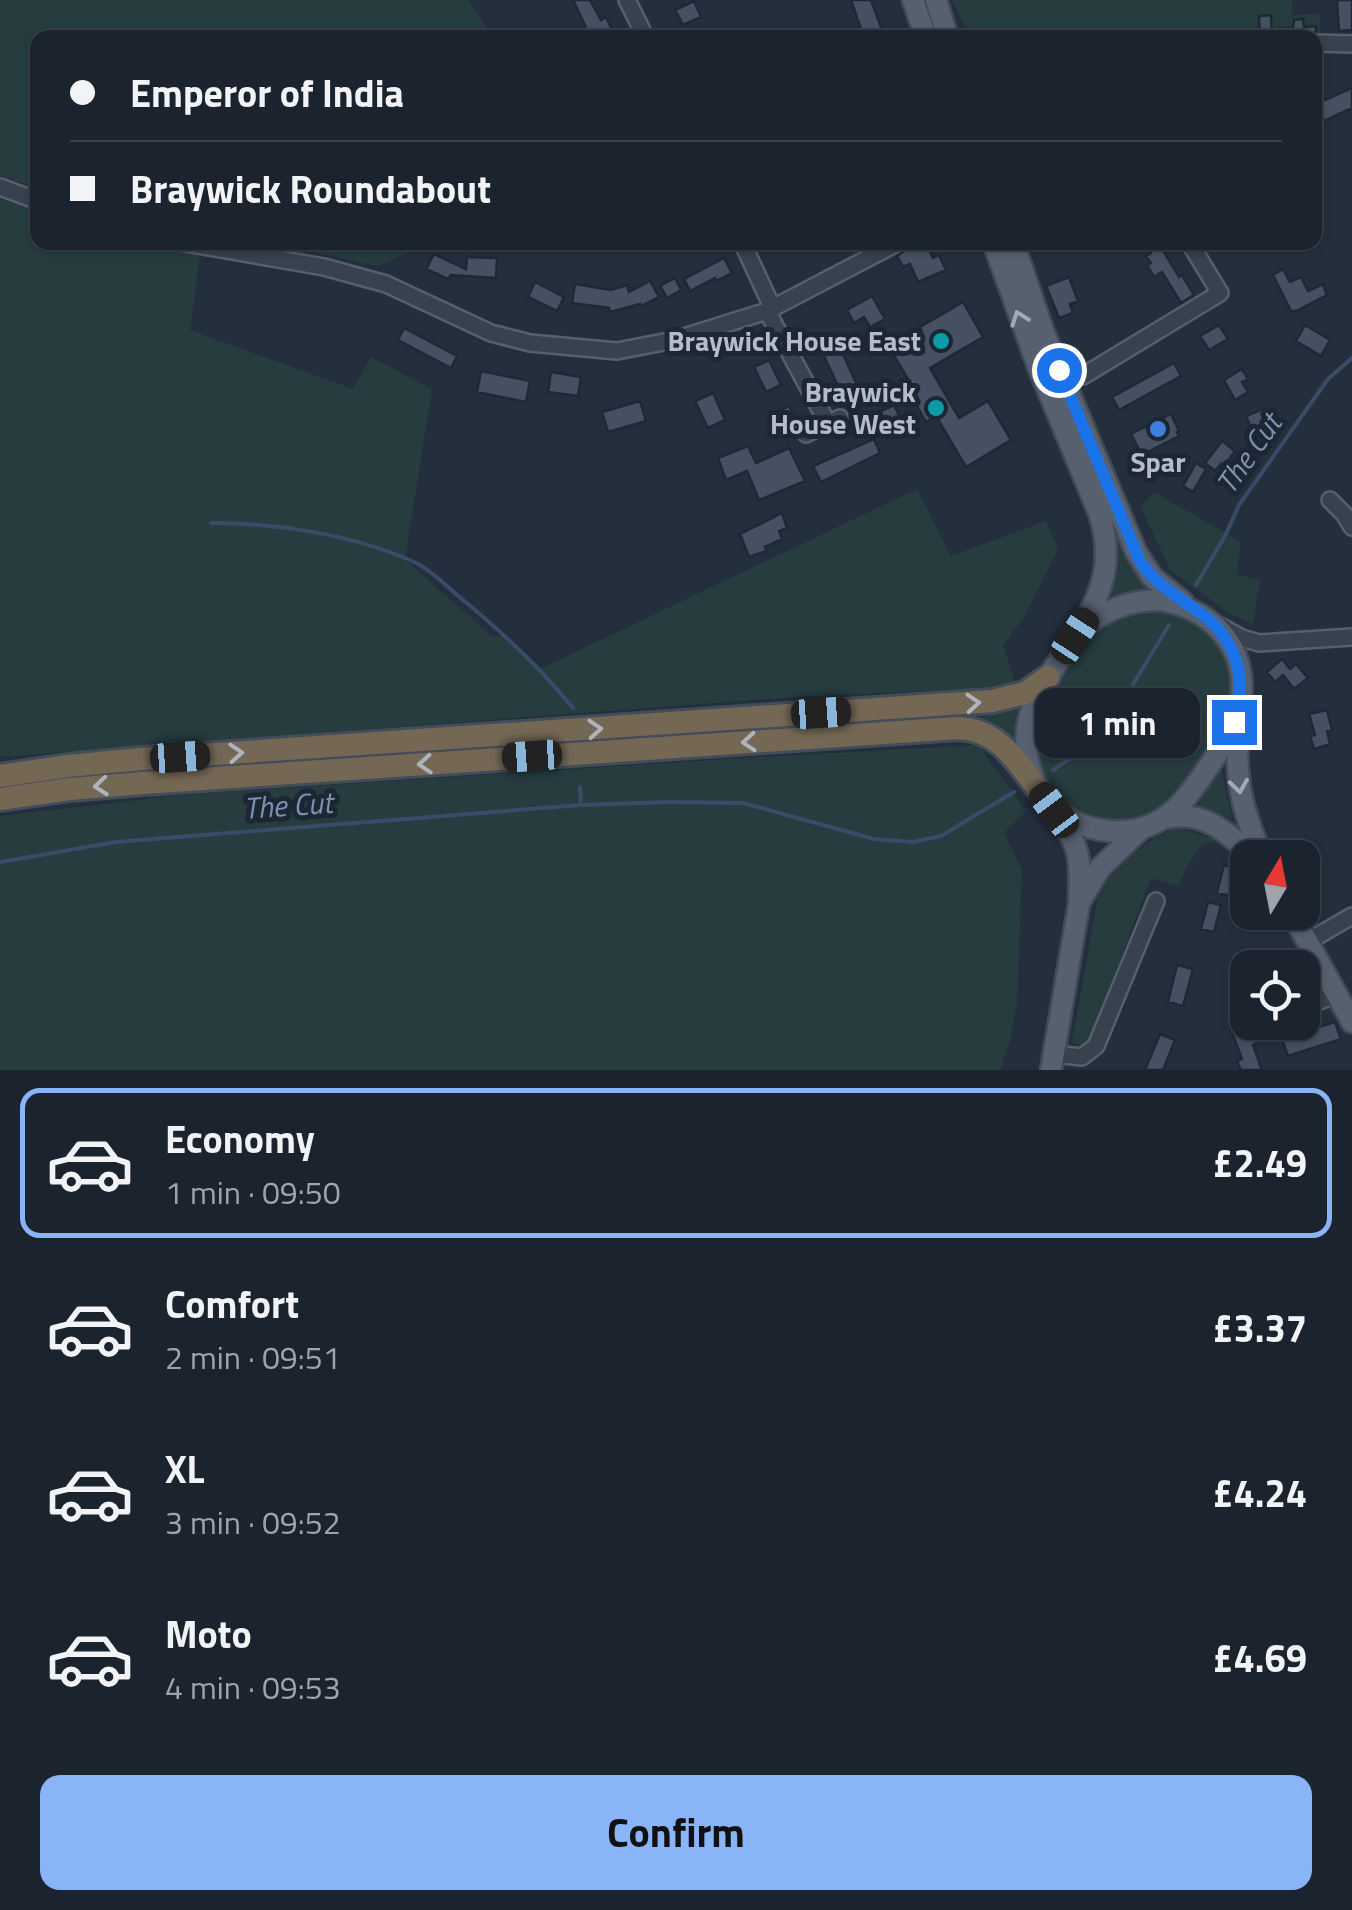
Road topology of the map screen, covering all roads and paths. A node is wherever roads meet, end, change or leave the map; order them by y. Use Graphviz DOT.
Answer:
graph roads {
  1 [pos="627,0"];
  2 [pos="912,0"];
  3 [pos="936,0"];
  4 [pos="923,29"];
  5 [pos="642,30"];
  6 [pos="945,30"];
  7 [pos="1322,43"];
  8 [pos="1352,44"];
  9 [pos="0,187"];
  10 [pos="30,199"];
  11 [pos="228,250"];
  12 [pos="745,250"];
  13 [pos="884,250"];
  14 [pos="999,250"];
  15 [pos="1000,250"];
  16 [pos="1193,250"];
  17 [pos="770,310"];
  18 [pos="1083,376"];
  19 [pos="806,434"];
  20 [pos="1330,500"];
  21 [pos="1349,516"];
  22 [pos="1203,615"];
  23 [pos="1075,636"];
  24 [pos="1352,637"];
  25 [pos="1259,643"];
  26 [pos="1048,678"];
  27 [pos="1240,682"];
  28 [pos="1238,710"];
  29 [pos="0,776"];
  30 [pos="1039,790"];
  31 [pos="0,799"];
  32 [pos="1165,818"];
  33 [pos="1142,828"];
  34 [pos="1235,840"];
  35 [pos="1255,840"];
  36 [pos="1156,901"];
  37 [pos="1079,904"];
  38 [pos="1352,916"];
  39 [pos="1301,930"];
  40 [pos="1307,942"];
  41 [pos="1335,995"];
  42 [pos="1320,1001"];
  43 [pos="1352,1022"];
  44 [pos="1052,1062"];
  1 -- 5 [label="street"];
  2 -- 4 [label="main road"];
  3 -- 6 [label="main road"];
  7 -- 8 [label="street"];
  9 -- 10 [label="street"];
  11 -- 17 [label="street"];
  12 -- 17 [label="street"];
  13 -- 17 [label="street"];
  23 -- 14 [label="main road, one-way"];
  15 -- 22 [label="main road"];
  16 -- 18 [label="street"];
  17 -- 19 [label="street"];
  20 -- 21 [label="street"];
  22 -- 23 [label="main road"];
  22 -- 25 [label="street"];
  22 -- 27 [label="main road"];
  23 -- 26 [label="main road"];
  24 -- 25 [label="street"];
  25 -- 27 [label="street"];
  29 -- 26 [label="highway, one-way"];
  26 -- 30 [label="main road"];
  27 -- 28 [label="main road"];
  28 -- 32 [label="main road"];
  28 -- 35 [label="main road, one-way"];
  30 -- 31 [label="highway, one-way"];
  30 -- 33 [label="main road"];
  30 -- 37 [label="main road"];
  32 -- 33 [label="main road"];
  32 -- 34 [label="main road"];
  33 -- 37 [label="main road"];
  36 -- 44 [label="street"];
  37 -- 44 [label="main road"];
  38 -- 40 [label="street"];
  39 -- 40 [label="main road"];
  40 -- 41 [label="main road"];
  41 -- 42 [label="street"];
  41 -- 43 [label="main road"];
}
